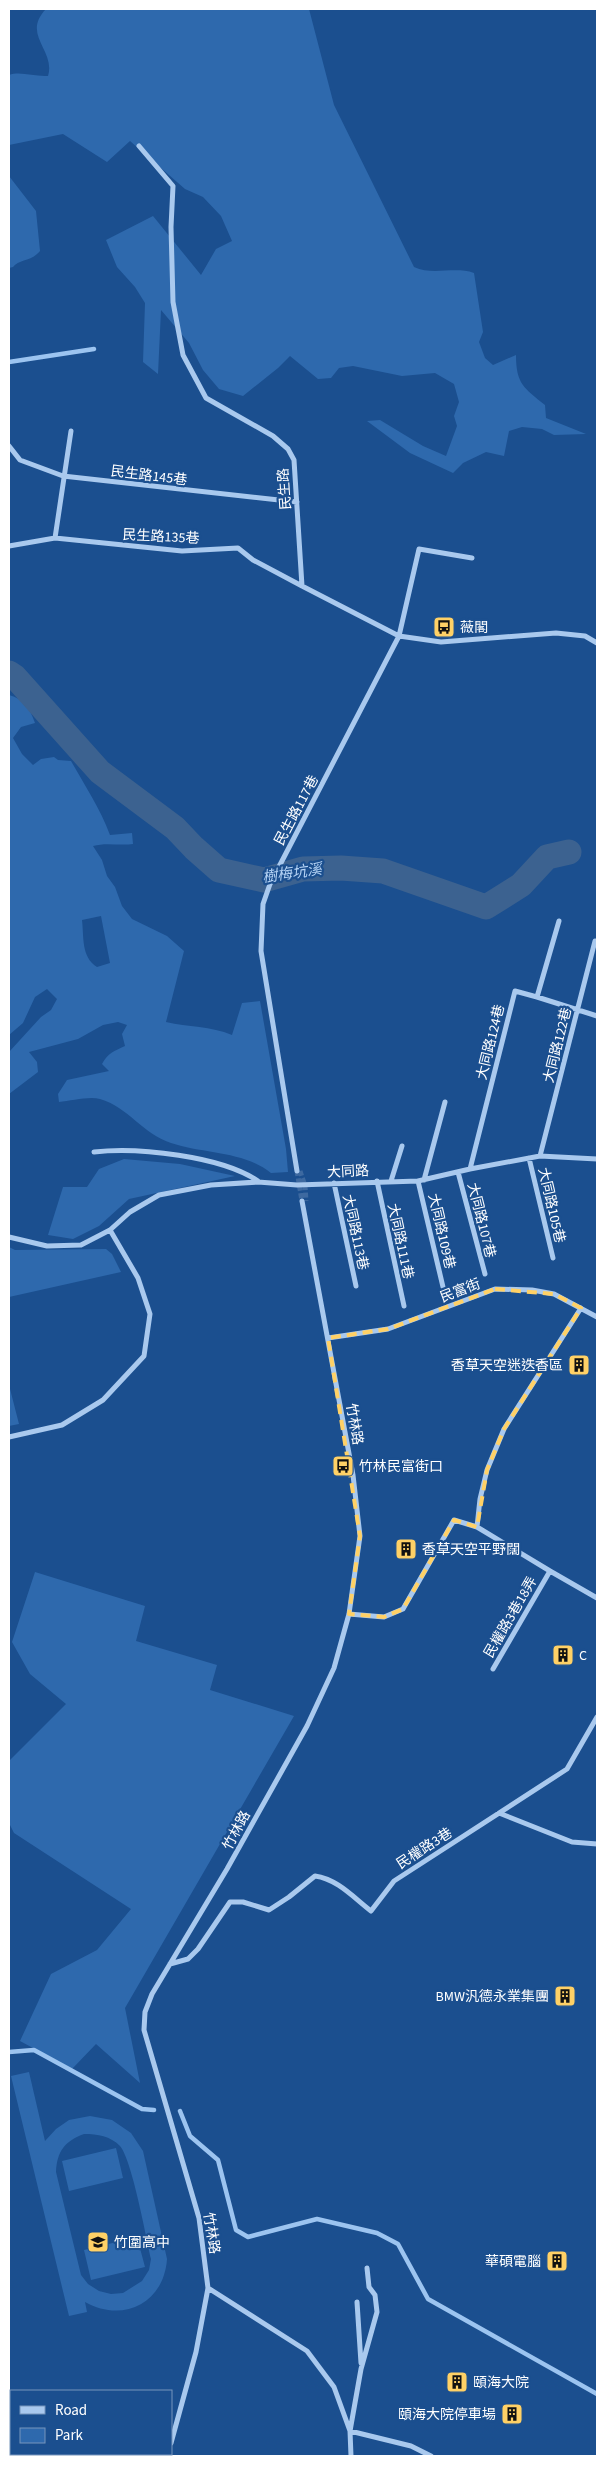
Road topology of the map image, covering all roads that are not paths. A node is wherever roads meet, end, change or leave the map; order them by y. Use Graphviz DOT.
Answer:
graph roads {
  1 [pos="139,146"];
  2 [pos="71,431"];
  3 [pos="9,446"];
  4 [pos="63,476"];
  5 [pos="297,502"];
  6 [pos="55,538"];
  7 [pos="9,546"];
  8 [pos="472,558"];
  9 [pos="302,586"];
  10 [pos="399,636"];
  11 [pos="597,643"];
  12 [pos="559,921"];
  13 [pos="595,941"];
  14 [pos="537,997"];
  15 [pos="577,1011"];
  16 [pos="597,1016"];
  17 [pos="444,1102"];
  18 [pos="402,1146"];
  19 [pos="94,1152"];
  20 [pos="540,1156"];
  21 [pos="530,1158"];
  22 [pos="597,1160"];
  23 [pos="470,1169"];
  24 [pos="298,1171"];
  25 [pos="458,1172"];
  26 [pos="377,1181"];
  27 [pos="391,1181"];
  28 [pos="421,1181"];
  29 [pos="258,1182"];
  30 [pos="334,1183"];
  31 [pos="304,1201"];
  32 [pos="110,1230"];
  33 [pos="9,1237"];
  34 [pos="553,1258"];
  35 [pos="485,1274"];
  36 [pos="356,1286"];
  37 [pos="443,1287"];
  38 [pos="404,1306"];
  39 [pos="581,1308"];
  40 [pos="597,1317"];
  41 [pos="328,1338"];
  42 [pos="9,1437"];
  43 [pos="477,1527"];
  44 [pos="550,1571"];
  45 [pos="597,1598"];
  46 [pos="349,1614"];
  47 [pos="493,1670"];
  48 [pos="597,1717"];
  49 [pos="499,1813"];
  50 [pos="597,1844"];
  51 [pos="170,1964"];
  52 [pos="367,2268"];
  53 [pos="208,2288"];
  54 [pos="357,2302"];
  55 [pos="361,2368"];
  56 [pos="350,2431"];
  57 [pos="172,2439"];
  58 [pos="351,2456"];
  59 [pos="431,2456"];
  1 -- 5 [label="street, 民生路"];
  2 -- 4 [label="street"];
  3 -- 4 [label="street, 民生路145巷"];
  4 -- 5 [label="street, 民生路145巷"];
  4 -- 6 [label="street"];
  5 -- 9 [label="street, 民生路"];
  6 -- 7 [label="street, 民生路135巷"];
  6 -- 9 [label="street, 民生路135巷"];
  8 -- 10 [label="street, 民生路117巷"];
  9 -- 10 [label="street"];
  10 -- 11 [label="street"];
  10 -- 24 [label="street, 民生路117巷"];
  12 -- 14 [label="street"];
  13 -- 15 [label="street, 大同路122巷"];
  14 -- 15 [label="street"];
  14 -- 23 [label="street, 大同路124巷"];
  15 -- 16 [label="street"];
  15 -- 20 [label="street, 大同路122巷"];
  17 -- 28 [label="street"];
  18 -- 27 [label="street"];
  19 -- 29 [label="street"];
  20 -- 21 [label="street, 大同路"];
  20 -- 22 [label="street, 大同路"];
  21 -- 23 [label="street, 大同路"];
  21 -- 34 [label="street, 大同路105巷"];
  23 -- 25 [label="street, 大同路"];
  25 -- 28 [label="street, 大同路"];
  25 -- 35 [label="street, 大同路107巷"];
  26 -- 27 [label="street, 大同路"];
  26 -- 30 [label="street, 大同路"];
  26 -- 38 [label="street, 大同路111巷"];
  27 -- 28 [label="street, 大同路"];
  28 -- 37 [label="street, 大同路109巷"];
  29 -- 30 [label="street, 大同路"];
  29 -- 32 [label="street, 大同路"];
  30 -- 36 [label="street, 大同路113巷"];
  31 -- 41 [label="street, 竹林路"];
  32 -- 33 [label="street, 大同路"];
  32 -- 42 [label="street"];
  39 -- 40 [label="street, 民富街"];
  39 -- 41 [label="street, 民富街"];
  39 -- 43 [label="street"];
  41 -- 46 [label="street, 竹林路"];
  43 -- 44 [label="street"];
  43 -- 46 [label="street"];
  44 -- 45 [label="street, 民權路3巷18弄"];
  44 -- 47 [label="street, 民權路3巷18弄"];
  46 -- 51 [label="street, 竹林路"];
  48 -- 49 [label="street"];
  49 -- 50 [label="street"];
  49 -- 51 [label="street, 民權路3巷"];
  51 -- 53 [label="street, 竹林路"];
  52 -- 55 [label="street"];
  53 -- 56 [label="street"];
  53 -- 57 [label="street, 竹林路"];
  54 -- 55 [label="street"];
  55 -- 56 [label="street"];
  56 -- 58 [label="street"];
  56 -- 59 [label="street"];
}
